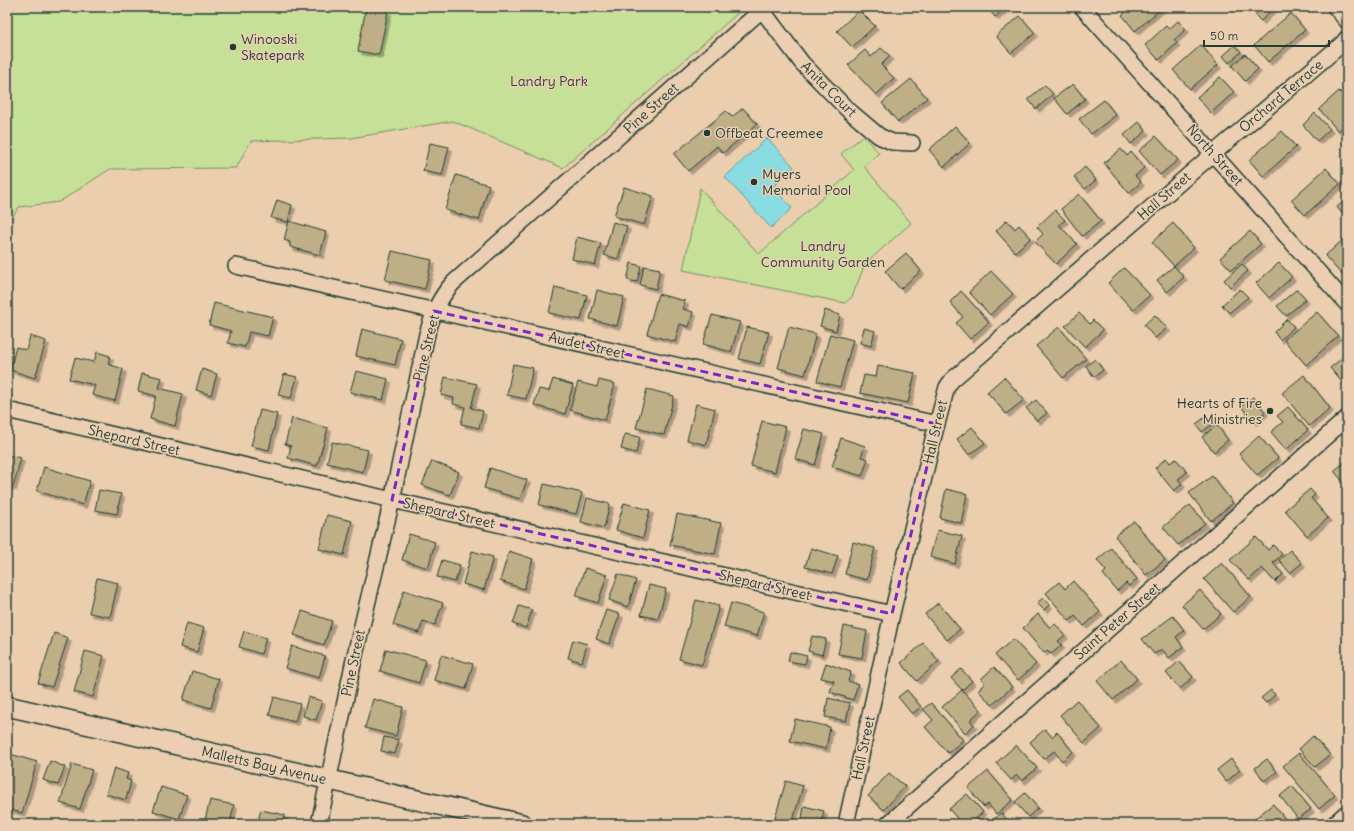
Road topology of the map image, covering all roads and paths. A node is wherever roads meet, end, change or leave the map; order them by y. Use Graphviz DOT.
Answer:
graph roads {
  1 [pos="1082,7"];
  2 [pos="1335,7"];
  3 [pos="764,8"];
  4 [pos="1347,21"];
  5 [pos="1347,38"];
  6 [pos="912,143"];
  7 [pos="1214,153"];
  8 [pos="236,266"];
  9 [pos="1347,304"];
  10 [pos="434,311"];
  11 [pos="7,410"];
  12 [pos="1347,418"];
  13 [pos="937,424"];
  14 [pos="392,500"];
  15 [pos="892,614"];
  16 [pos="7,706"];
  17 [pos="329,780"];
  18 [pos="1347,815"];
  19 [pos="319,824"];
  20 [pos="522,824"];
  21 [pos="846,824"];
  22 [pos="888,824"];
  23 [pos="1337,824"];
  1 -- 7 [label="street, North Street"];
  2 -- 4 [label="street"];
  3 -- 6 [label="street, Anita Court"];
  3 -- 10 [label="street, Pine Street"];
  5 -- 7 [label="street, Orchard Terrace"];
  7 -- 9 [label="street, North Street"];
  7 -- 13 [label="street, Hall Street"];
  8 -- 10 [label="street, Audet Street"];
  10 -- 13 [label="street, Audet Street"];
  10 -- 14 [label="street, Pine Street"];
  11 -- 14 [label="street, Shepard Street"];
  12 -- 22 [label="street, Saint Peter Street"];
  13 -- 15 [label="street, Hall Street"];
  14 -- 15 [label="street, Shepard Street"];
  14 -- 17 [label="street, Pine Street"];
  15 -- 21 [label="street, Hall Street"];
  16 -- 17 [label="street, Malletts Bay Avenue"];
  17 -- 19 [label="street, Pine Street"];
  17 -- 20 [label="street, Malletts Bay Avenue"];
  18 -- 23 [label="street"];
}
